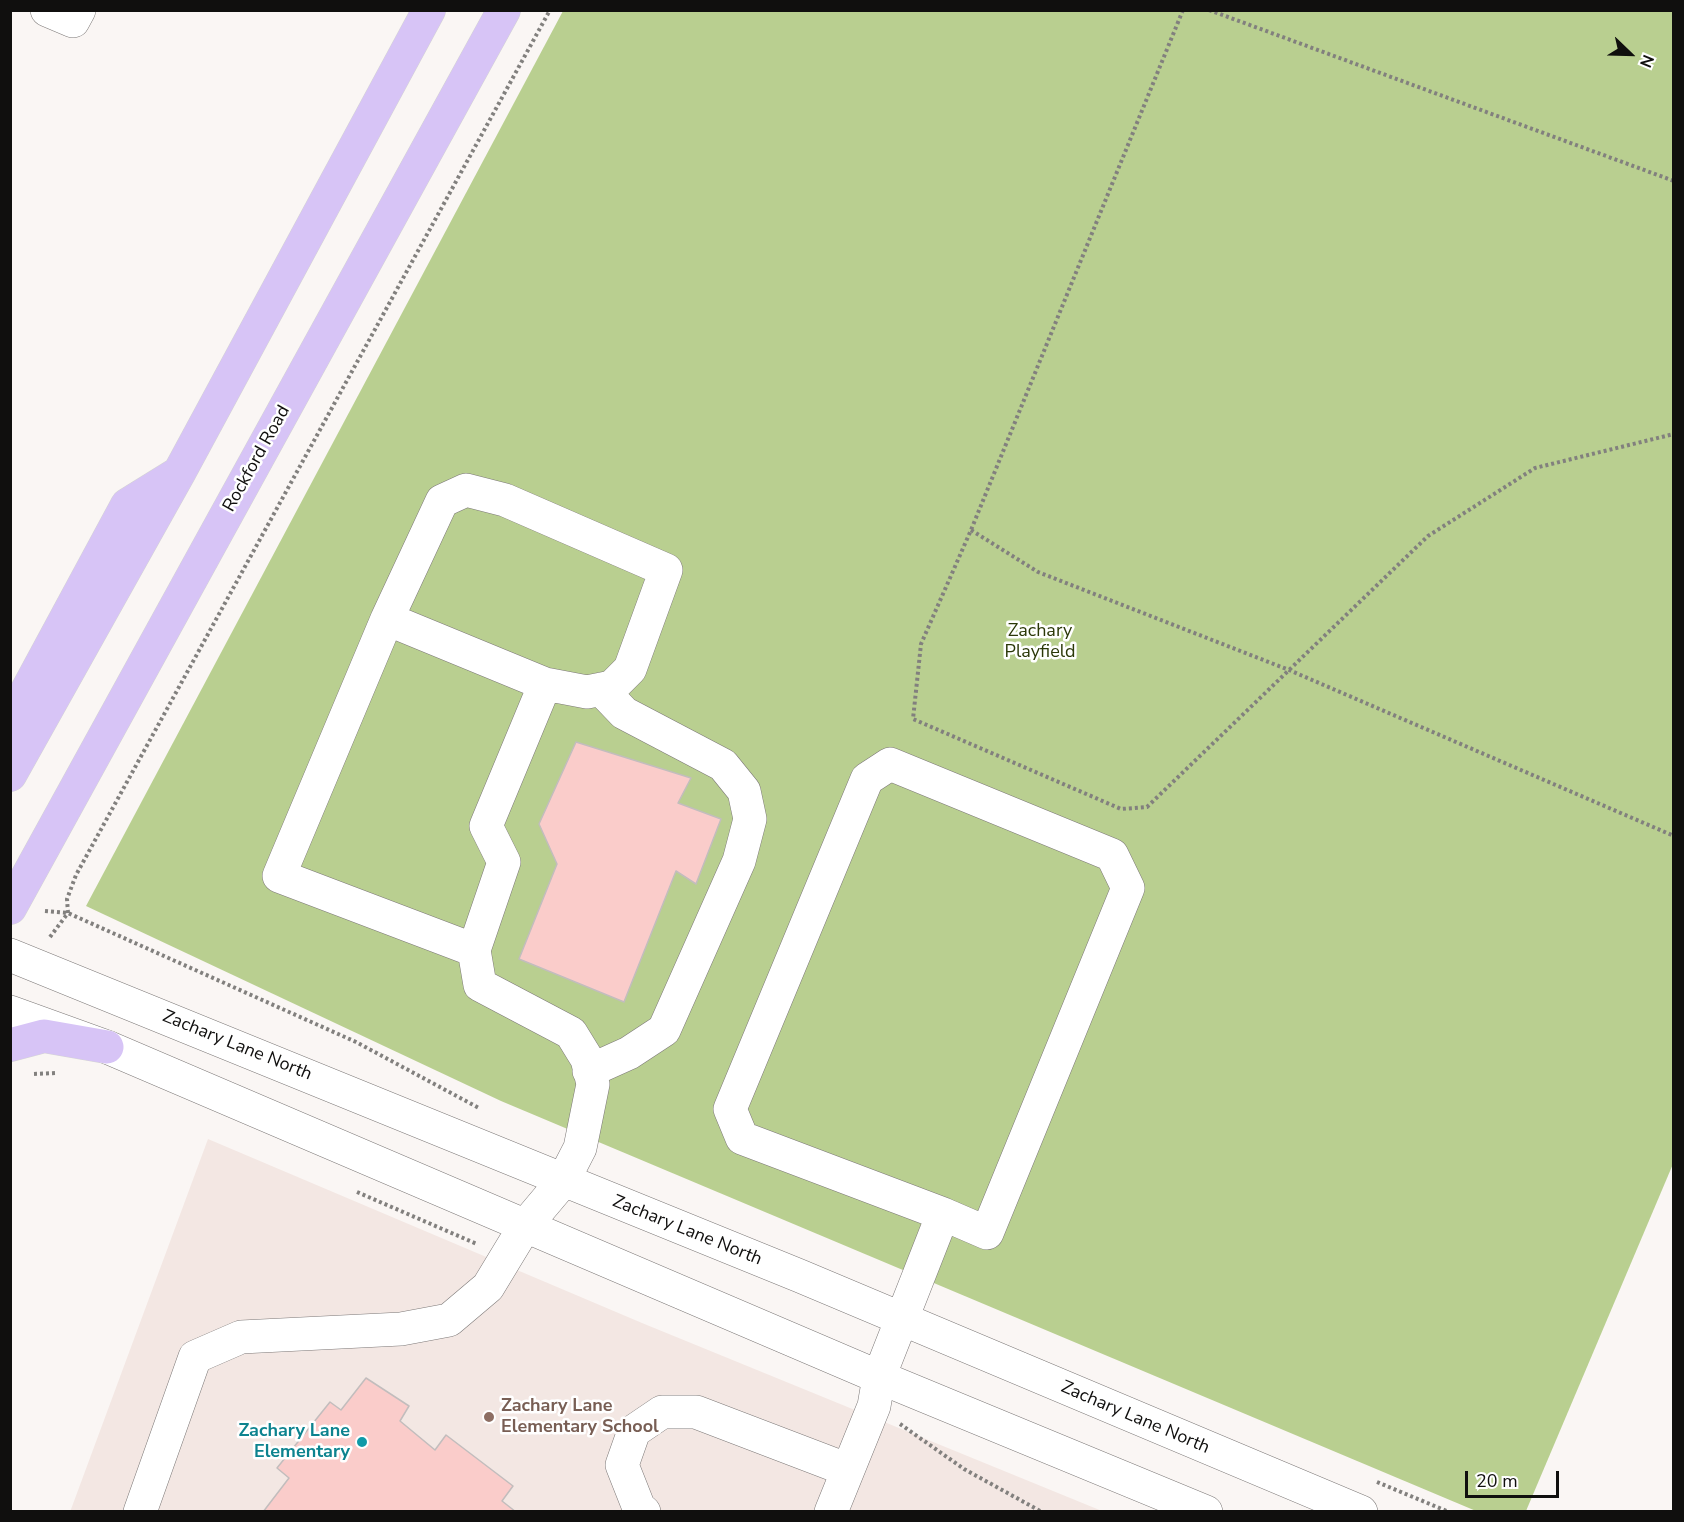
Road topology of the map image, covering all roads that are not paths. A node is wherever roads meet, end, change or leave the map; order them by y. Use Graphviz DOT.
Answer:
graph roads {
  1 [pos="429,10"];
  2 [pos="504,10"];
  3 [pos="179,473"];
  4 [pos="387,619"];
  5 [pos="545,684"];
  6 [pos="602,689"];
  7 [pos="10,722"];
  8 [pos="10,775"];
  9 [pos="10,908"];
  10 [pos="474,950"];
  11 [pos="21,959"];
  12 [pos="10,1012"];
  13 [pos="10,1045"];
  14 [pos="107,1047"];
  15 [pos="589,1071"];
  16 [pos="562,1181"];
  17 [pos="943,1214"];
  18 [pos="525,1226"];
  19 [pos="903,1320"];
  20 [pos="879,1377"];
  21 [pos="848,1470"];
  22 [pos="140,1512"];
  23 [pos="644,1512"];
  24 [pos="831,1512"];
  25 [pos="1206,1512"];
  26 [pos="1361,1512"];
  1 -- 3 [label="main road"];
  2 -- 9 [label="main road, Rockford Road"];
  3 -- 7 [label="main road"];
  3 -- 8 [label="main road"];
  4 -- 5 [label="street"];
  4 -- 6 [label="street"];
  4 -- 10 [label="street"];
  5 -- 6 [label="street"];
  5 -- 10 [label="street"];
  6 -- 15 [label="street"];
  10 -- 15 [label="street"];
  11 -- 16 [label="street, Zachary Lane North"];
  12 -- 14 [label="street"];
  13 -- 14 [label="main road"];
  14 -- 18 [label="street"];
  15 -- 16 [label="street"];
  16 -- 18 [label="street"];
  16 -- 19 [label="street, Zachary Lane North"];
  17 -- 17 [label="street"];
  17 -- 19 [label="street"];
  18 -- 20 [label="street"];
  18 -- 22 [label="street"];
  19 -- 20 [label="street"];
  19 -- 26 [label="street, Zachary Lane North"];
  20 -- 21 [label="street"];
  20 -- 25 [label="street"];
  21 -- 23 [label="street"];
  21 -- 24 [label="street"];
}
